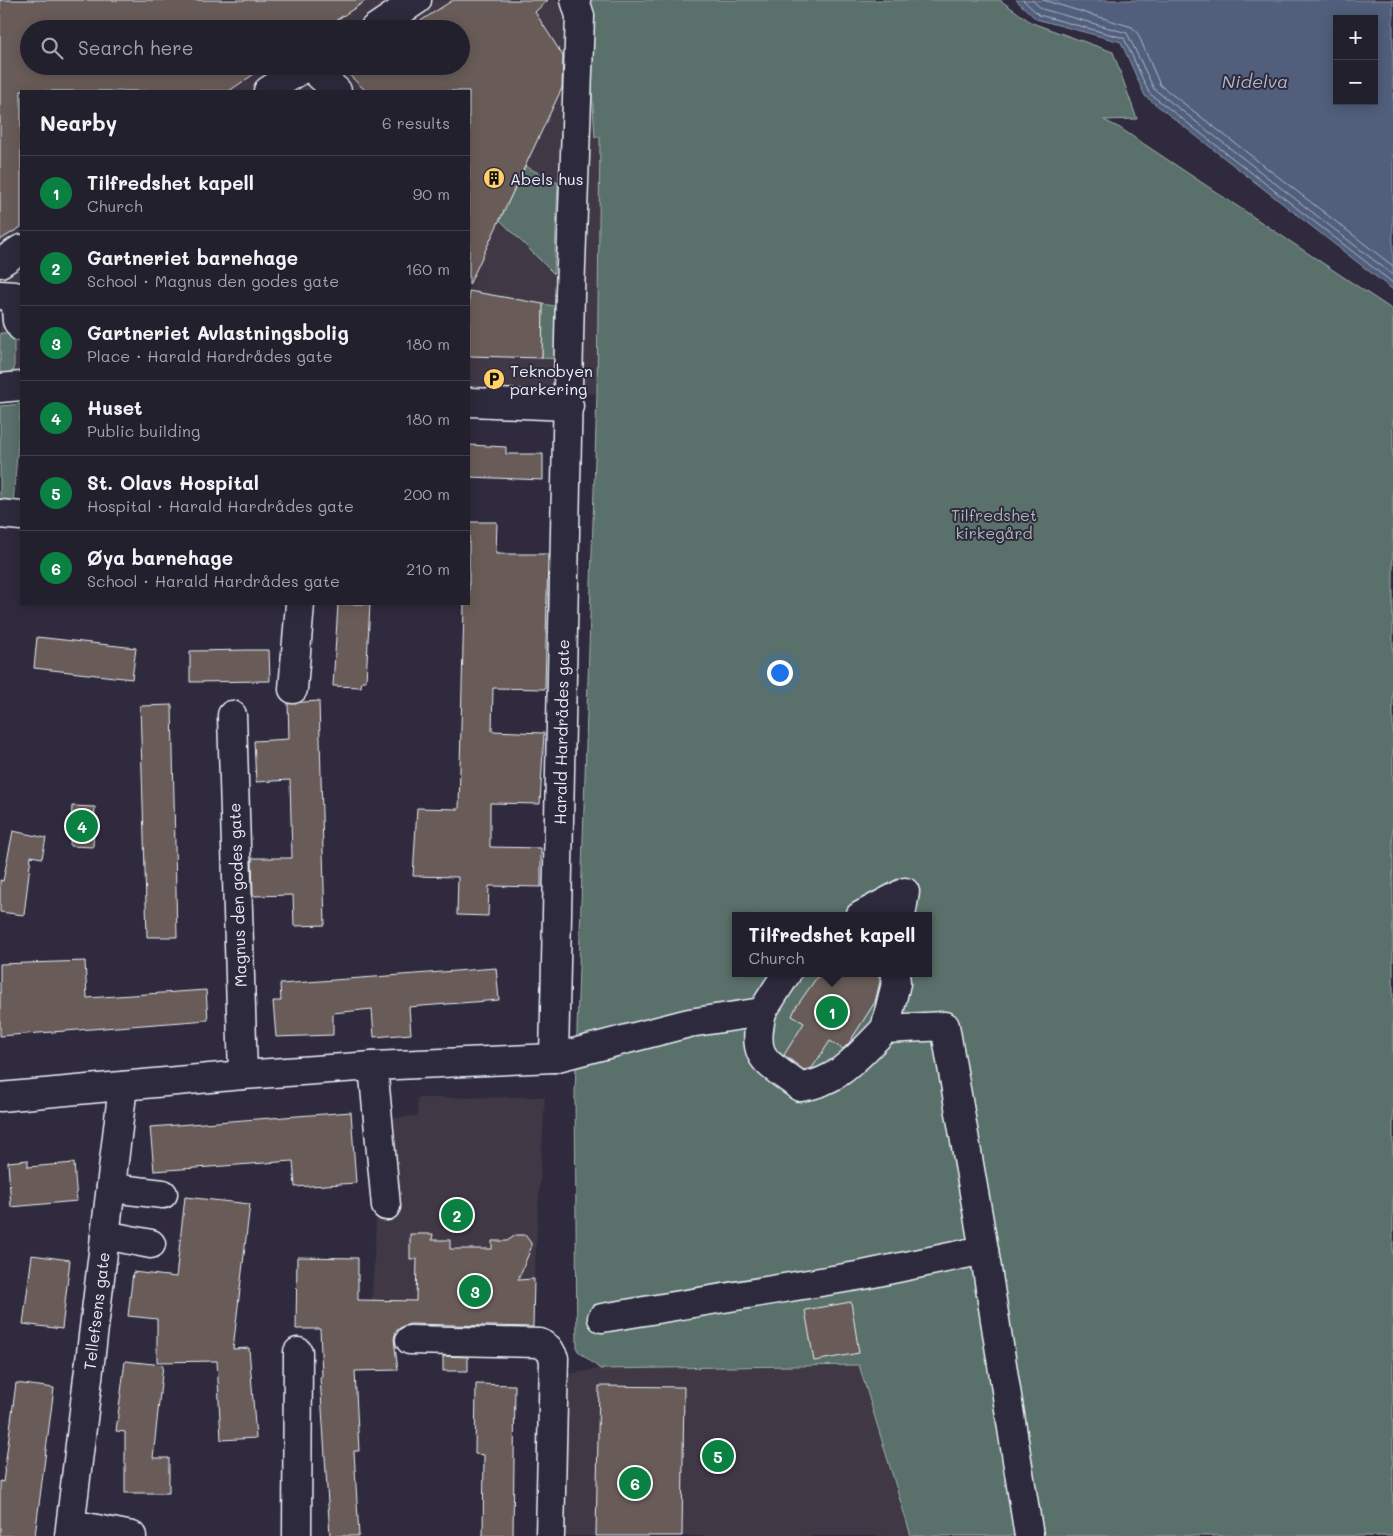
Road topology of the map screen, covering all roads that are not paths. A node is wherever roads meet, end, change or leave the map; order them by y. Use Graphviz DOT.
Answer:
graph roads {
  1 [pos="417,0"];
  2 [pos="575,0"];
  3 [pos="387,20"];
  4 [pos="297,75"];
  5 [pos="320,75"];
  6 [pos="270,90"];
  7 [pos="336,90"];
  8 [pos="20,250"];
  9 [pos="0,263"];
  10 [pos="0,295"];
  11 [pos="20,327"];
  12 [pos="20,386"];
  13 [pos="0,388"];
  14 [pos="470,402"];
  15 [pos="569,406"];
  16 [pos="0,514"];
  17 [pos="20,516"];
  18 [pos="292,605"];
  19 [pos="293,688"];
  20 [pos="232,715"];
  21 [pos="868,912"];
  22 [pos="902,912"];
  23 [pos="784,977"];
  24 [pos="895,977"];
  25 [pos="762,1012"];
  26 [pos="884,1030"];
  27 [pos="554,1058"];
  28 [pos="374,1066"];
  29 [pos="243,1075"];
  30 [pos="123,1086"];
  31 [pos="0,1097"];
  32 [pos="111,1188"];
  33 [pos="163,1194"];
  34 [pos="386,1206"];
  35 [pos="105,1235"];
  36 [pos="151,1244"];
  37 [pos="984,1250"];
  38 [pos="602,1318"];
  39 [pos="410,1340"];
  40 [pos="298,1352"];
  41 [pos="70,1530"];
  42 [pos="132,1536"];
  43 [pos="297,1536"];
  44 [pos="550,1536"];
  45 [pos="1029,1536"];
  1 -- 3 [label="street"];
  2 -- 15 [label="street, Harald Hardrådes gate"];
  4 -- 6 [label="street"];
  5 -- 7 [label="street"];
  8 -- 9 [label="street"];
  10 -- 11 [label="street"];
  12 -- 13 [label="street"];
  14 -- 15 [label="street"];
  15 -- 27 [label="street, Harald Hardrådes gate"];
  16 -- 17 [label="street"];
  18 -- 19 [label="street"];
  20 -- 29 [label="street, Magnus den godes gate"];
  21 -- 22 [label="street"];
  23 -- 25 [label="street"];
  24 -- 26 [label="street"];
  25 -- 26 [label="street"];
  25 -- 27 [label="street"];
  26 -- 37 [label="street"];
  27 -- 28 [label="street"];
  28 -- 29 [label="street"];
  28 -- 34 [label="street"];
  29 -- 30 [label="street"];
  30 -- 31 [label="street"];
  30 -- 32 [label="street, Tellefsens gate"];
  32 -- 33 [label="street"];
  32 -- 35 [label="street, Tellefsens gate"];
  35 -- 36 [label="street"];
  35 -- 41 [label="street, Tellefsens gate"];
  37 -- 38 [label="street"];
  37 -- 45 [label="street"];
  39 -- 44 [label="street"];
  40 -- 43 [label="street"];
  41 -- 42 [label="street"];
}
